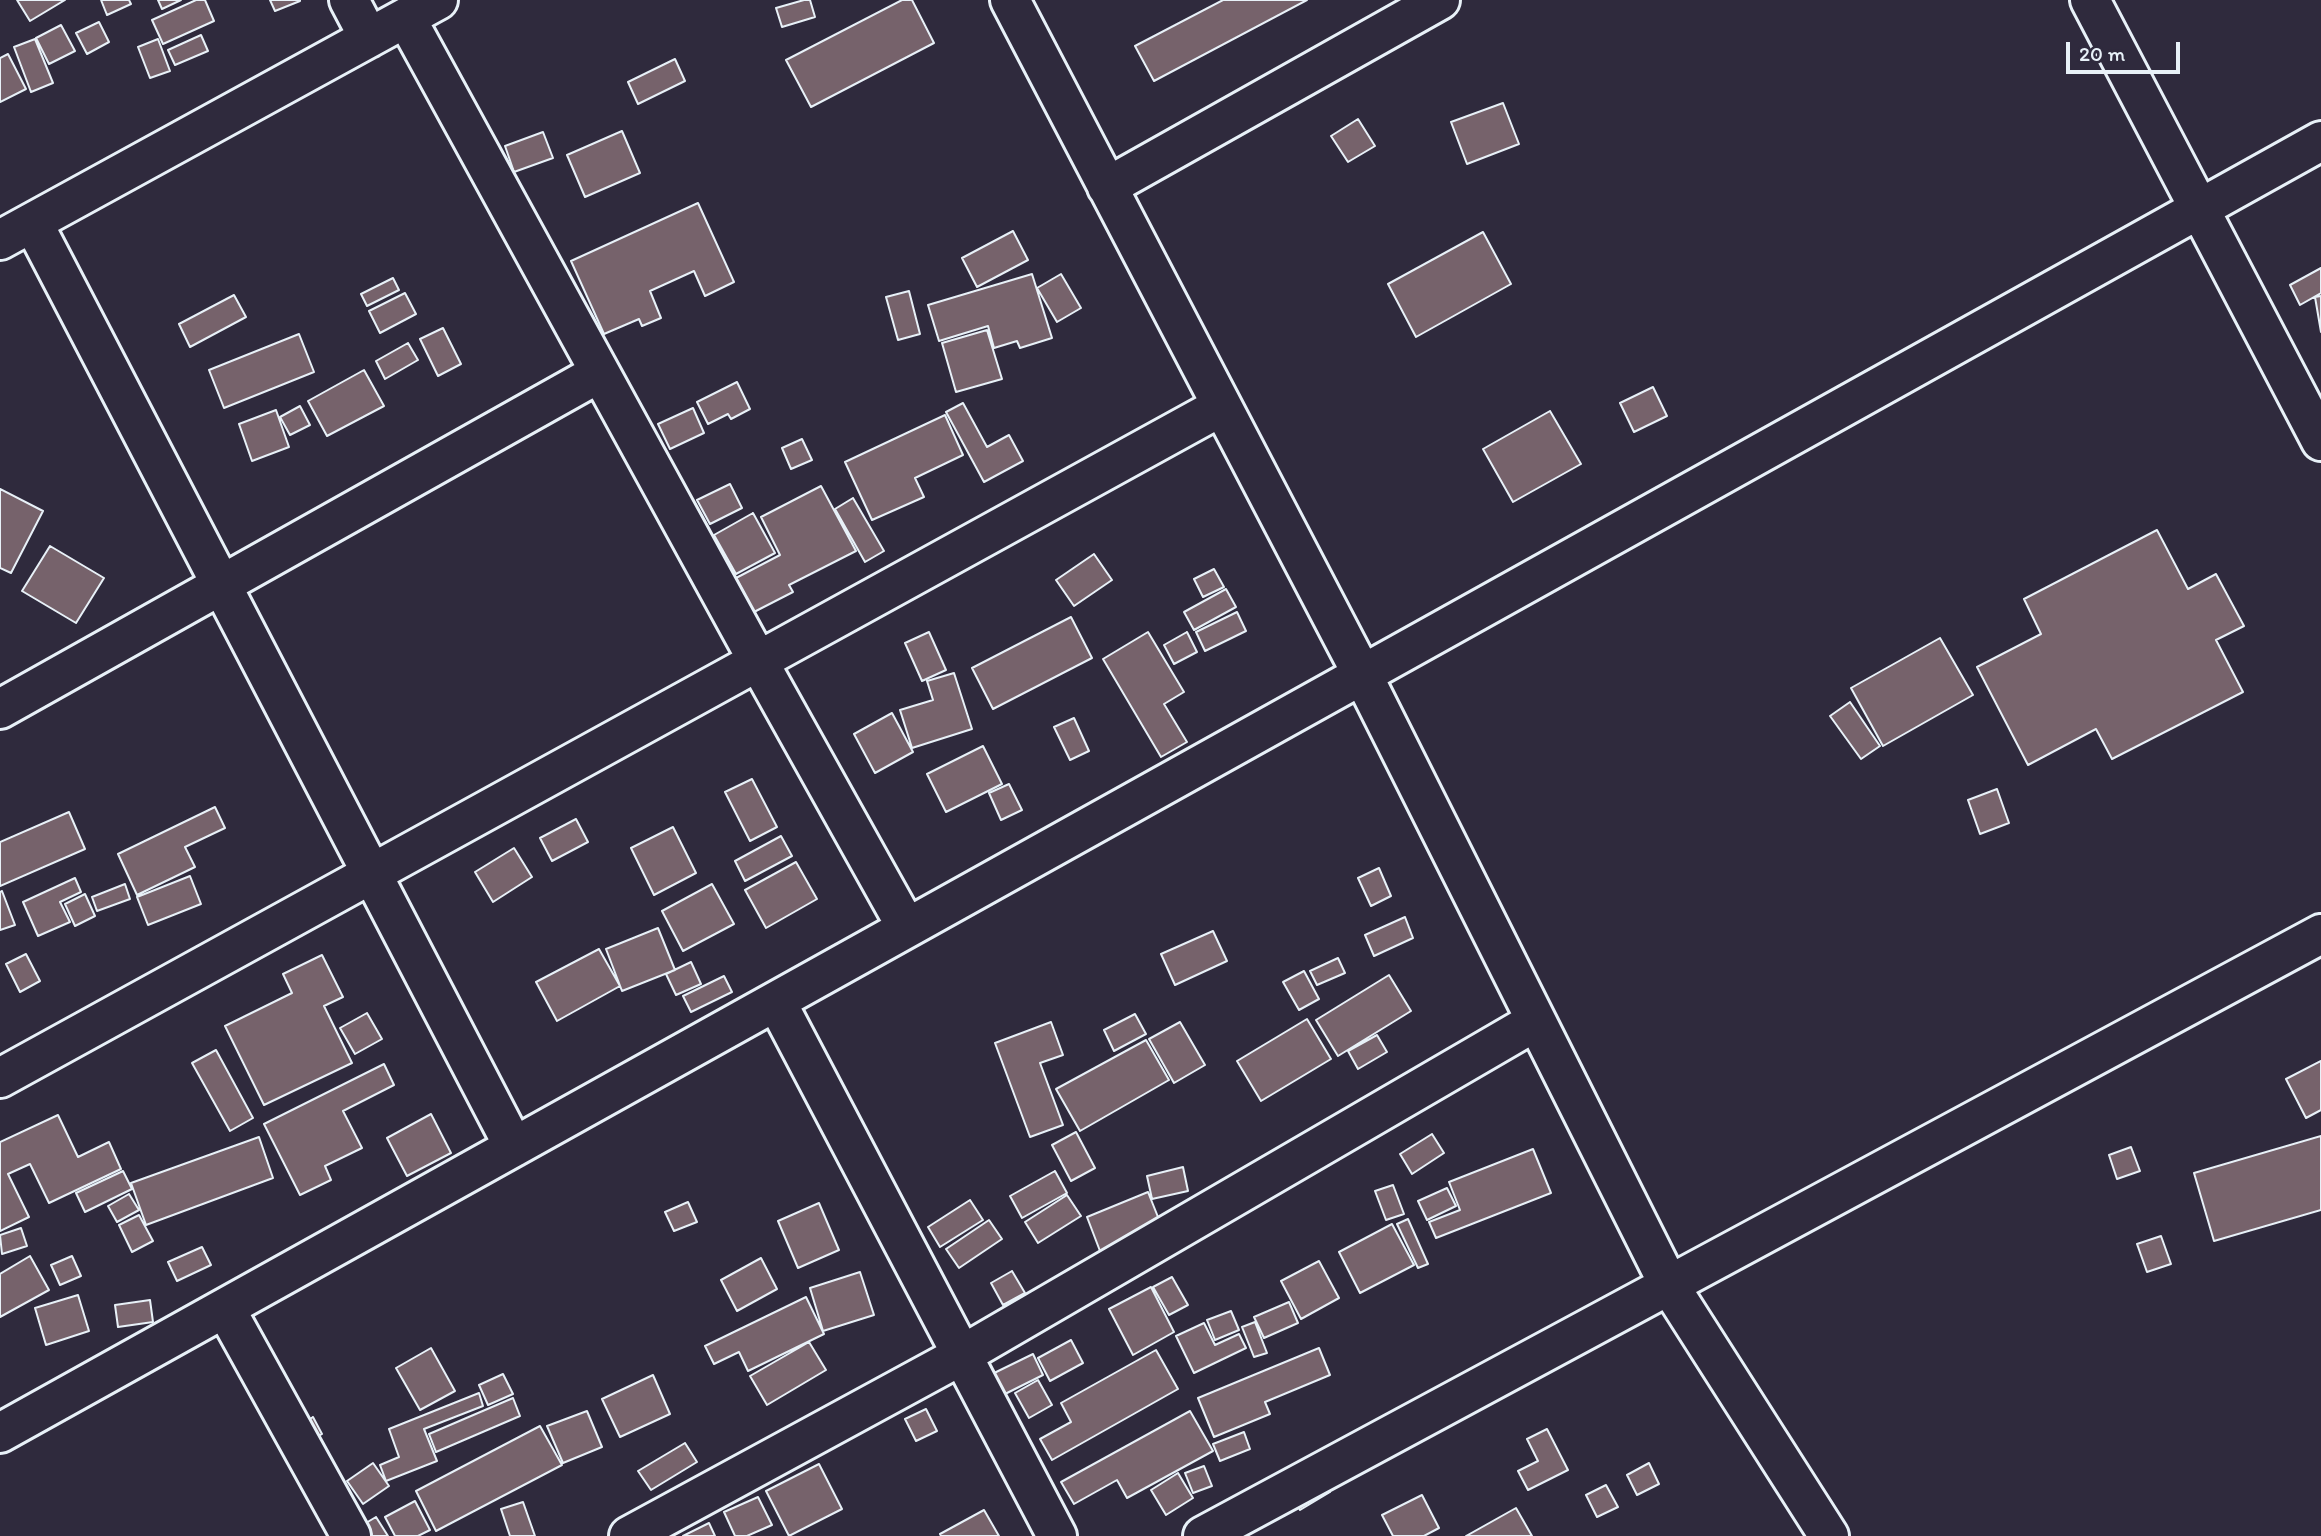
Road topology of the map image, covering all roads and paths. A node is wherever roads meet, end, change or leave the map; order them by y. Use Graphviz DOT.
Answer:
graph roads {
  1 [pos="349,0"];
  2 [pos="438,0"];
  3 [pos="1010,0"];
  4 [pos="1440,0"];
  5 [pos="2091,0"];
  6 [pos="405,18"];
  7 [pos="369,38"];
  8 [pos="2321,141"];
  9 [pos="1107,187"];
  10 [pos="2200,208"];
  11 [pos="16,232"];
  12 [pos="599,373"];
  13 [pos="1222,406"];
  14 [pos="2321,441"];
  15 [pos="221,585"];
  16 [pos="758,661"];
  17 [pos="1363,674"];
  18 [pos="0,709"];
  19 [pos="372,874"];
  20 [pos="907,928"];
  21 [pos="2321,934"];
  22 [pos="776,1001"];
  23 [pos="1536,1021"];
  24 [pos="0,1078"];
  25 [pos="514,1147"];
  26 [pos="1669,1285"];
  27 [pos="225,1308"];
  28 [pos="962,1355"];
  29 [pos="0,1433"];
  30 [pos="351,1536"];
  31 [pos="629,1536"];
  32 [pos="1058,1536"];
  33 [pos="1203,1536"];
  34 [pos="1829,1536"];
  1 -- 7 [label="street"];
  2 -- 6 [label="street"];
  3 -- 9 [label="street"];
  4 -- 9 [label="street"];
  5 -- 10 [label="street"];
  6 -- 7 [label="street"];
  6 -- 12 [label="street"];
  7 -- 11 [label="street"];
  8 -- 10 [label="street"];
  9 -- 13 [label="street"];
  10 -- 14 [label="street"];
  10 -- 17 [label="street"];
  11 -- 15 [label="street"];
  12 -- 15 [label="street"];
  12 -- 16 [label="street"];
  13 -- 16 [label="street"];
  13 -- 17 [label="street"];
  15 -- 18 [label="street"];
  15 -- 19 [label="street"];
  16 -- 19 [label="street"];
  16 -- 20 [label="street"];
  17 -- 20 [label="street"];
  17 -- 23 [label="street"];
  19 -- 24 [label="street"];
  19 -- 25 [label="street"];
  20 -- 22 [label="street"];
  21 -- 26 [label="street"];
  22 -- 25 [label="street"];
  22 -- 28 [label="street"];
  23 -- 26 [label="street"];
  23 -- 28 [label="street"];
  25 -- 27 [label="street"];
  26 -- 33 [label="street"];
  26 -- 34 [label="street"];
  27 -- 29 [label="street"];
  27 -- 30 [label="street"];
  28 -- 31 [label="street"];
  28 -- 32 [label="street"];
}
